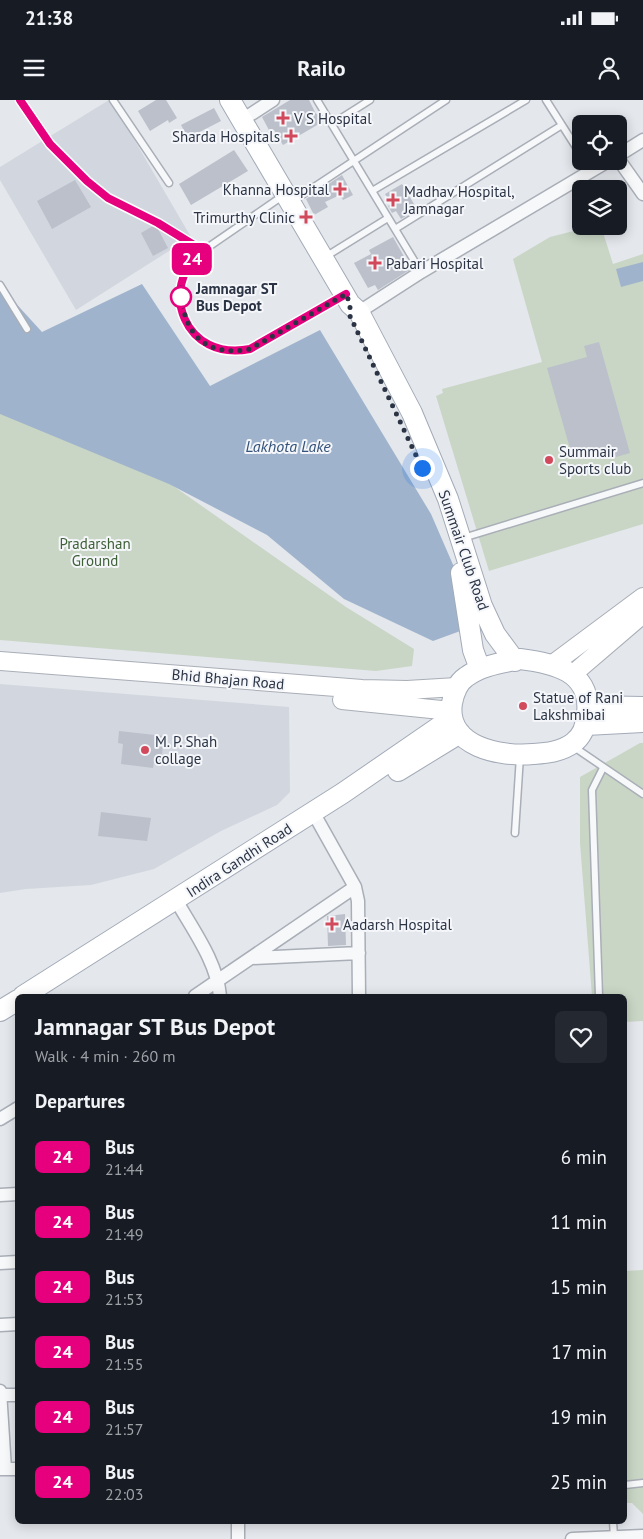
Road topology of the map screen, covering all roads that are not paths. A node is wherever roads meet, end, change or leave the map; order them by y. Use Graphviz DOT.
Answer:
graph roads {
  1 [pos="20,100"];
  2 [pos="113,100"];
  3 [pos="230,100"];
  4 [pos="273,100"];
  5 [pos="317,100"];
  6 [pos="370,100"];
  7 [pos="446,100"];
  8 [pos="526,100"];
  9 [pos="546,100"];
  10 [pos="242,120"];
  11 [pos="332,124"];
  12 [pos="562,125"];
  13 [pos="643,140"];
  14 [pos="572,141"];
  15 [pos="627,150"];
  16 [pos="354,161"];
  17 [pos="582,170"];
  18 [pos="626,170"];
  19 [pos="169,183"];
  20 [pos="372,191"];
  21 [pos="643,194"];
  22 [pos="287,198"];
  23 [pos="388,218"];
  24 [pos="395,229"];
  25 [pos="202,250"];
  26 [pos="323,258"];
  27 [pos="421,272"];
  28 [pos="0,285"];
  29 [pos="352,303"];
  30 [pos="27,329"];
  31 [pos="643,483"];
  32 [pos="462,539"];
  33 [pos="643,597"];
  34 [pos="643,614"];
  35 [pos="515,660"];
  36 [pos="0,661"];
  37 [pos="553,664"];
  38 [pos="480,669"];
  39 [pos="0,671"];
  40 [pos="573,674"];
  41 [pos="457,687"];
  42 [pos="643,707"];
  43 [pos="587,716"];
  44 [pos="454,721"];
  45 [pos="643,722"];
  46 [pos="571,744"];
  47 [pos="520,755"];
  48 [pos="603,768"];
  49 [pos="643,794"];
  50 [pos="318,821"];
  51 [pos="515,833"];
  52 [pos="355,887"];
  53 [pos="179,906"];
  54 [pos="359,953"];
  55 [pos="252,958"];
  56 [pos="218,982"];
  57 [pos="26,994"];
  58 [pos="50,994"];
  59 [pos="198,994"];
  60 [pos="220,994"];
  61 [pos="359,994"];
  62 [pos="599,994"];
  63 [pos="15,1002"];
  64 [pos="0,1011"];
  65 [pos="15,1017"];
  66 [pos="0,1025"];
  67 [pos="15,1194"];
  68 [pos="0,1196"];
  69 [pos="15,1262"];
  70 [pos="0,1263"];
  71 [pos="15,1324"];
  72 [pos="0,1325"];
  73 [pos="0,1391"];
  74 [pos="0,1395"];
  75 [pos="15,1395"];
  76 [pos="8,1469"];
  77 [pos="643,1483"];
  78 [pos="627,1485"];
  79 [pos="238,1524"];
  80 [pos="613,1524"];
  81 [pos="638,1537"];
  82 [pos="614,1538"];
  83 [pos="238,1539"];
  84 [pos="572,1539"];
  85 [pos="588,1539"];
  1 -- 25 [label="lane"];
  2 -- 19 [label="lane"];
  3 -- 10 [label="main road, Summair Club Road"];
  4 -- 10 [label="street"];
  5 -- 11 [label="lane"];
  6 -- 11 [label="lane"];
  7 -- 16 [label="lane"];
  8 -- 20 [label="lane"];
  9 -- 12 [label="lane"];
  10 -- 22 [label="main road, Summair Club Road"];
  11 -- 16 [label="lane"];
  12 -- 14 [label="lane"];
  12 -- 24 [label="lane"];
  13 -- 15 [label="street"];
  16 -- 20 [label="lane"];
  16 -- 22 [label="lane"];
  17 -- 27 [label="street"];
  18 -- 21 [label="street"];
  20 -- 23 [label="lane"];
  22 -- 25 [label="lane"];
  22 -- 26 [label="main road, Summair Club Road"];
  23 -- 24 [label="lane"];
  23 -- 26 [label="lane"];
  24 -- 27 [label="lane"];
  25 -- 29 [label="lane"];
  26 -- 29 [label="main road, Summair Club Road"];
  27 -- 29 [label="street"];
  28 -- 30 [label="lane"];
  29 -- 32 [label="main road, Summair Club Road"];
  29 -- 38 [label="main road, Summair Club Road"];
  31 -- 32 [label="lane"];
  32 -- 35 [label="main road, Summair Club Road"];
  33 -- 37 [label="main road"];
  34 -- 40 [label="main road"];
  35 -- 37 [label="main road"];
  35 -- 38 [label="main road"];
  36 -- 41 [label="main road, Bhid Bhajan Road"];
  37 -- 40 [label="main road"];
  38 -- 41 [label="main road"];
  39 -- 44 [label="main road, Bhid Bhajan Road"];
  40 -- 43 [label="main road"];
  41 -- 44 [label="main road"];
  42 -- 43 [label="main road"];
  43 -- 45 [label="main road"];
  43 -- 46 [label="main road"];
  44 -- 47 [label="main road"];
  44 -- 50 [label="main road, Indira Gandhi Road"];
  44 -- 53 [label="main road, Indira Gandhi Road"];
  46 -- 47 [label="main road"];
  46 -- 48 [label="lane"];
  47 -- 51 [label="lane"];
  48 -- 49 [label="lane"];
  48 -- 62 [label="lane"];
  50 -- 52 [label="street"];
  50 -- 53 [label="main road, Indira Gandhi Road"];
  52 -- 54 [label="street"];
  52 -- 55 [label="street"];
  53 -- 56 [label="street"];
  53 -- 57 [label="main road, Indira Gandhi Road"];
  53 -- 58 [label="main road, Indira Gandhi Road"];
  54 -- 55 [label="street"];
  54 -- 61 [label="street"];
  55 -- 56 [label="street"];
  56 -- 59 [label="street"];
  56 -- 60 [label="street"];
  63 -- 64 [label="main road"];
  65 -- 66 [label="main road"];
  67 -- 68 [label="street"];
  69 -- 70 [label="street"];
  71 -- 72 [label="street"];
  73 -- 74 [label="street"];
  74 -- 75 [label="street"];
  74 -- 76 [label="street"];
  77 -- 78 [label="lane"];
  79 -- 83 [label="street"];
  80 -- 82 [label="lane"];
  81 -- 82 [label="street"];
  82 -- 85 [label="street"];
  84 -- 85 [label="street"];
}
